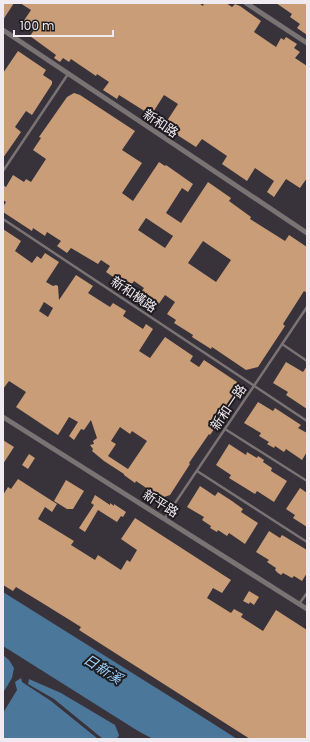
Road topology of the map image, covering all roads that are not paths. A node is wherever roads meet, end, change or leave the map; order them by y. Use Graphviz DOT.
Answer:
graph roads {
  1 [pos="246,3"];
  2 [pos="3,30"];
  3 [pos="307,43"];
  4 [pos="68,74"];
  5 [pos="3,171"];
  6 [pos="3,219"];
  7 [pos="307,233"];
  8 [pos="307,306"];
  9 [pos="282,344"];
  10 [pos="307,361"];
  11 [pos="254,386"];
  12 [pos="3,417"];
  13 [pos="307,421"];
  14 [pos="225,429"];
  15 [pos="197,471"];
  16 [pos="307,481"];
  17 [pos="165,519"];
  18 [pos="307,542"];
  19 [pos="307,594"];
  20 [pos="300,604"];
  21 [pos="307,609"];
  1 -- 3 [label="street"];
  2 -- 4 [label="street, 新和路"];
  4 -- 5 [label="lane"];
  4 -- 7 [label="street, 新和路"];
  6 -- 11 [label="lane, 新和橫路"];
  8 -- 9 [label="lane, 新和一路"];
  9 -- 10 [label="lane"];
  9 -- 11 [label="lane, 新和一路"];
  11 -- 13 [label="lane, 新和橫路"];
  11 -- 14 [label="lane, 新和一路"];
  12 -- 17 [label="street, 新平路"];
  14 -- 15 [label="lane, 新和一路"];
  14 -- 16 [label="lane"];
  15 -- 17 [label="lane, 新和一路"];
  15 -- 18 [label="lane"];
  17 -- 20 [label="street, 新平路"];
  19 -- 20 [label="lane"];
  20 -- 21 [label="street, 新平路"];
}
